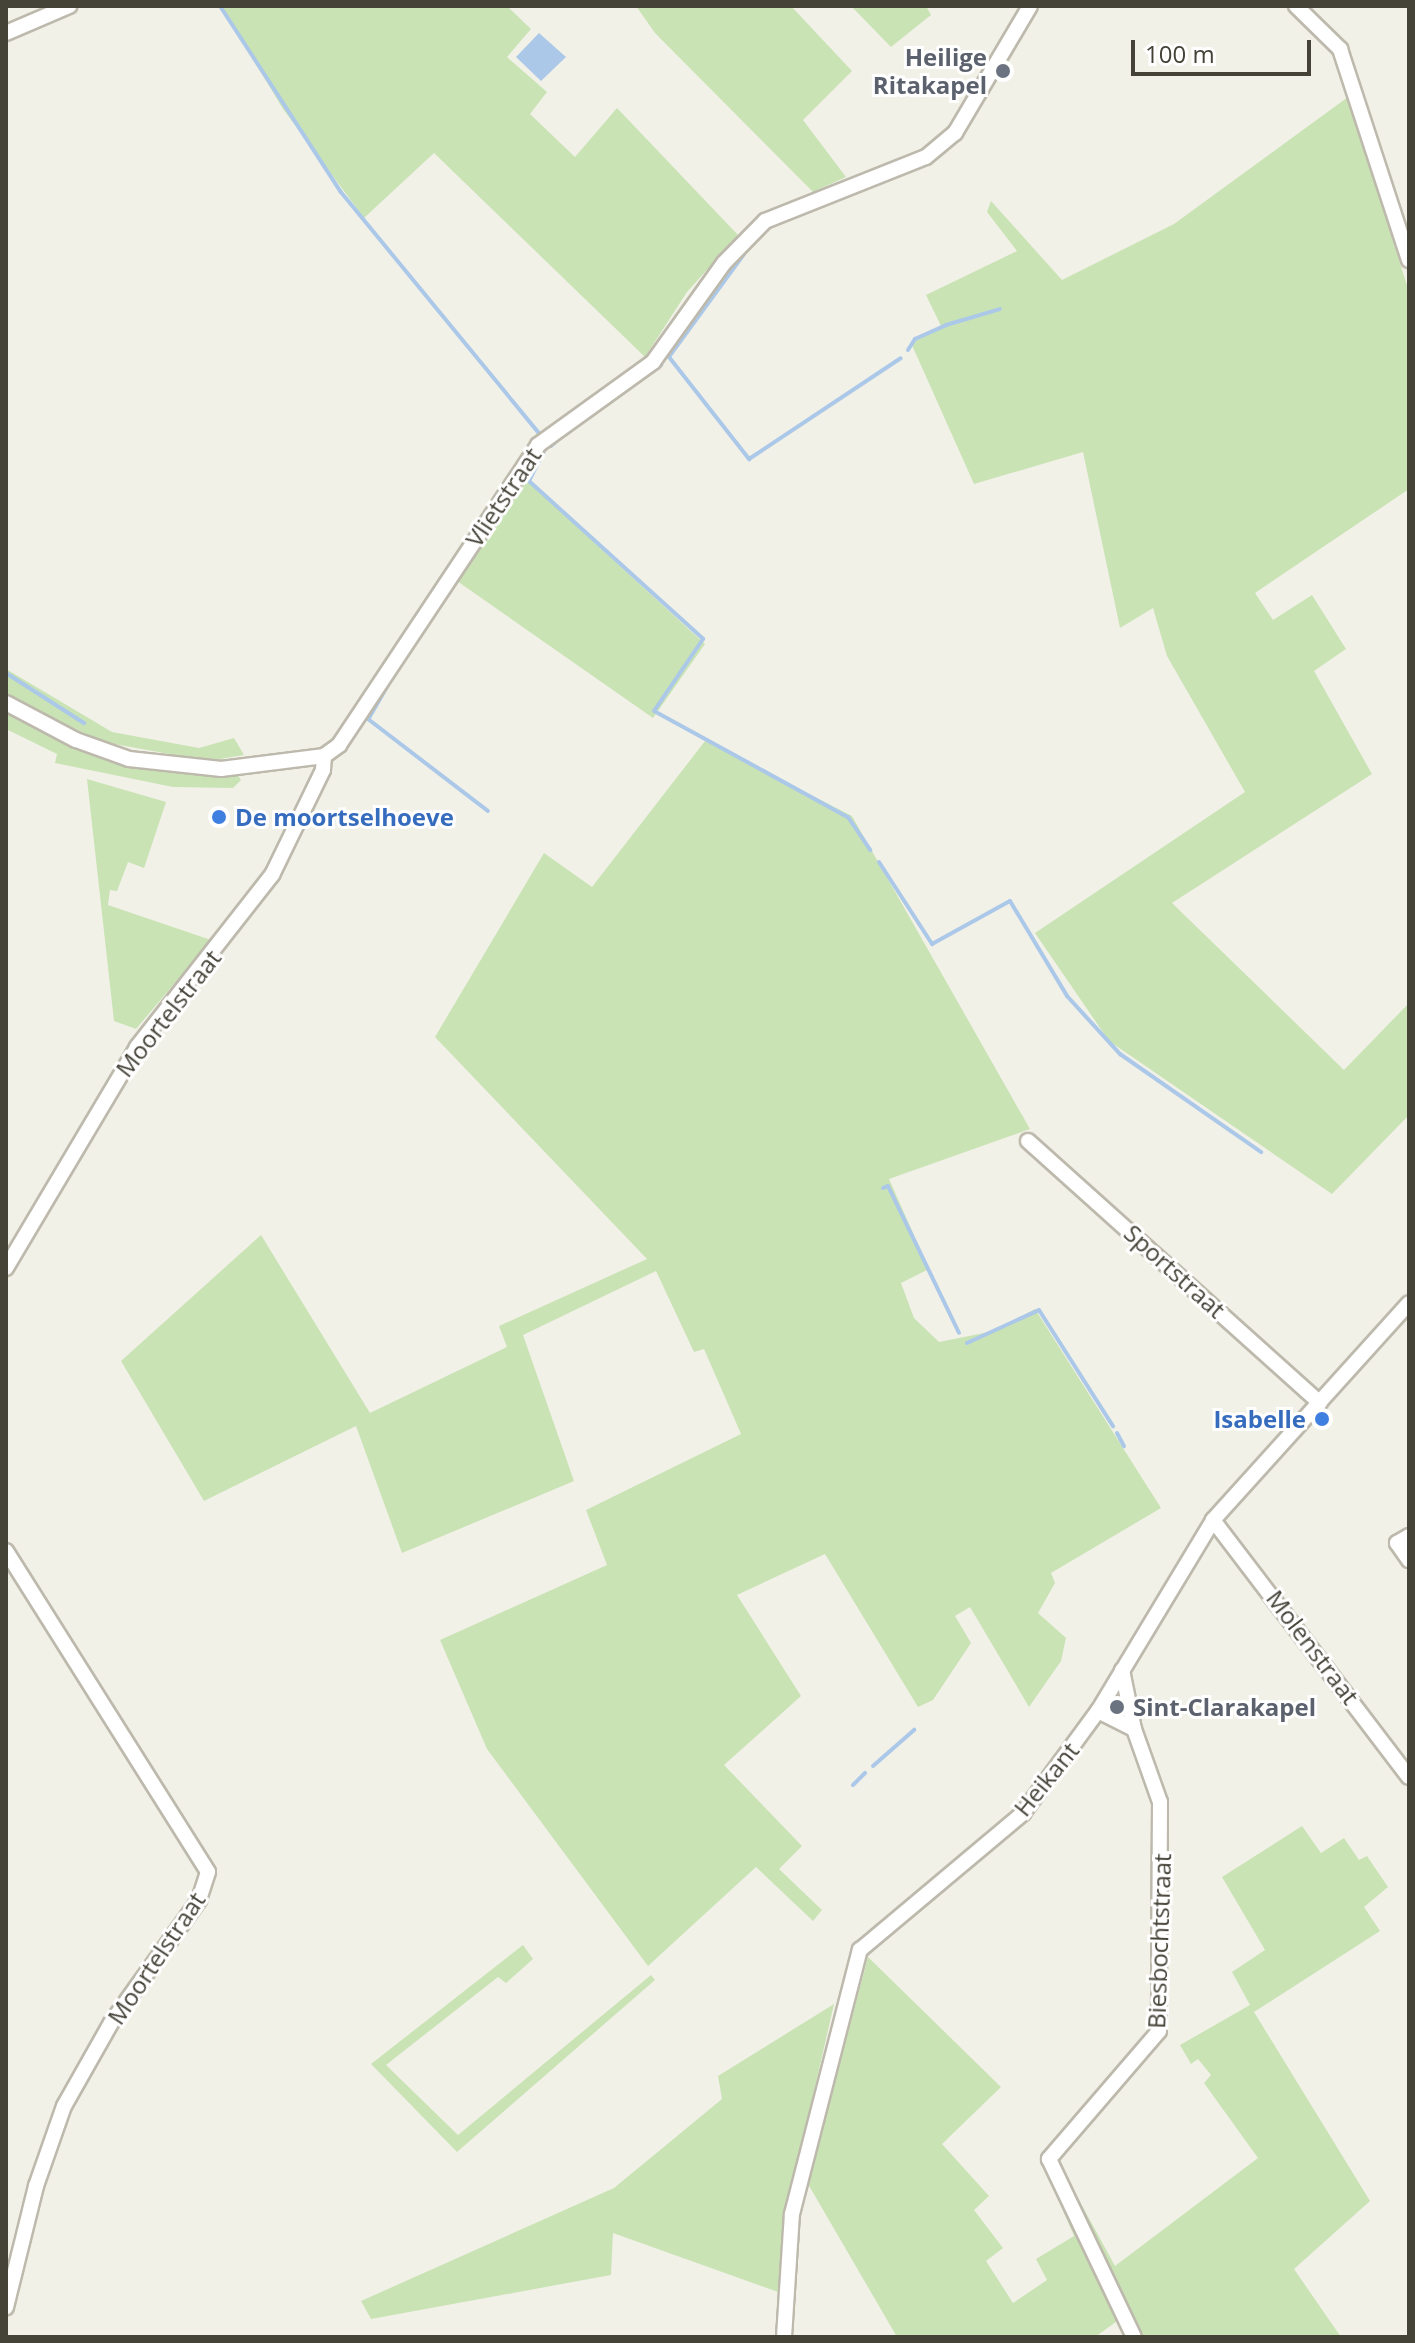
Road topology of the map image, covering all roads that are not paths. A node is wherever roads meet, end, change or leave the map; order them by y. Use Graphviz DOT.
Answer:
graph roads {
  1 [pos="69,6"];
  2 [pos="1030,6"];
  3 [pos="1296,6"];
  4 [pos="6,33"];
  5 [pos="1409,260"];
  6 [pos="6,703"];
  7 [pos="324,756"];
  8 [pos="1028,1141"];
  9 [pos="6,1268"];
  10 [pos="1409,1303"];
  11 [pos="1320,1403"];
  12 [pos="1213,1520"];
  13 [pos="1409,1536"];
  14 [pos="6,1551"];
  15 [pos="1409,1560"];
  16 [pos="1122,1670"];
  17 [pos="1098,1711"];
  18 [pos="1134,1729"];
  19 [pos="1409,1777"];
  20 [pos="6,2307"];
  21 [pos="784,2337"];
  22 [pos="1134,2337"];
  1 -- 4 [label="street"];
  2 -- 7 [label="street, Vlietstraat"];
  3 -- 5 [label="street"];
  6 -- 7 [label="street"];
  7 -- 9 [label="street, Moortelstraat"];
  8 -- 11 [label="street, Sportstraat"];
  10 -- 11 [label="street, Heikant"];
  11 -- 12 [label="street, Heikant"];
  12 -- 16 [label="street, Heikant"];
  12 -- 19 [label="street, Molenstraat"];
  13 -- 15 [label="street"];
  14 -- 20 [label="street, Moortelstraat"];
  16 -- 17 [label="street, Heikant"];
  16 -- 18 [label="street, Biesbochtstraat"];
  17 -- 18 [label="street"];
  17 -- 21 [label="street, Heikant"];
  18 -- 22 [label="street, Biesbochtstraat"];
}
